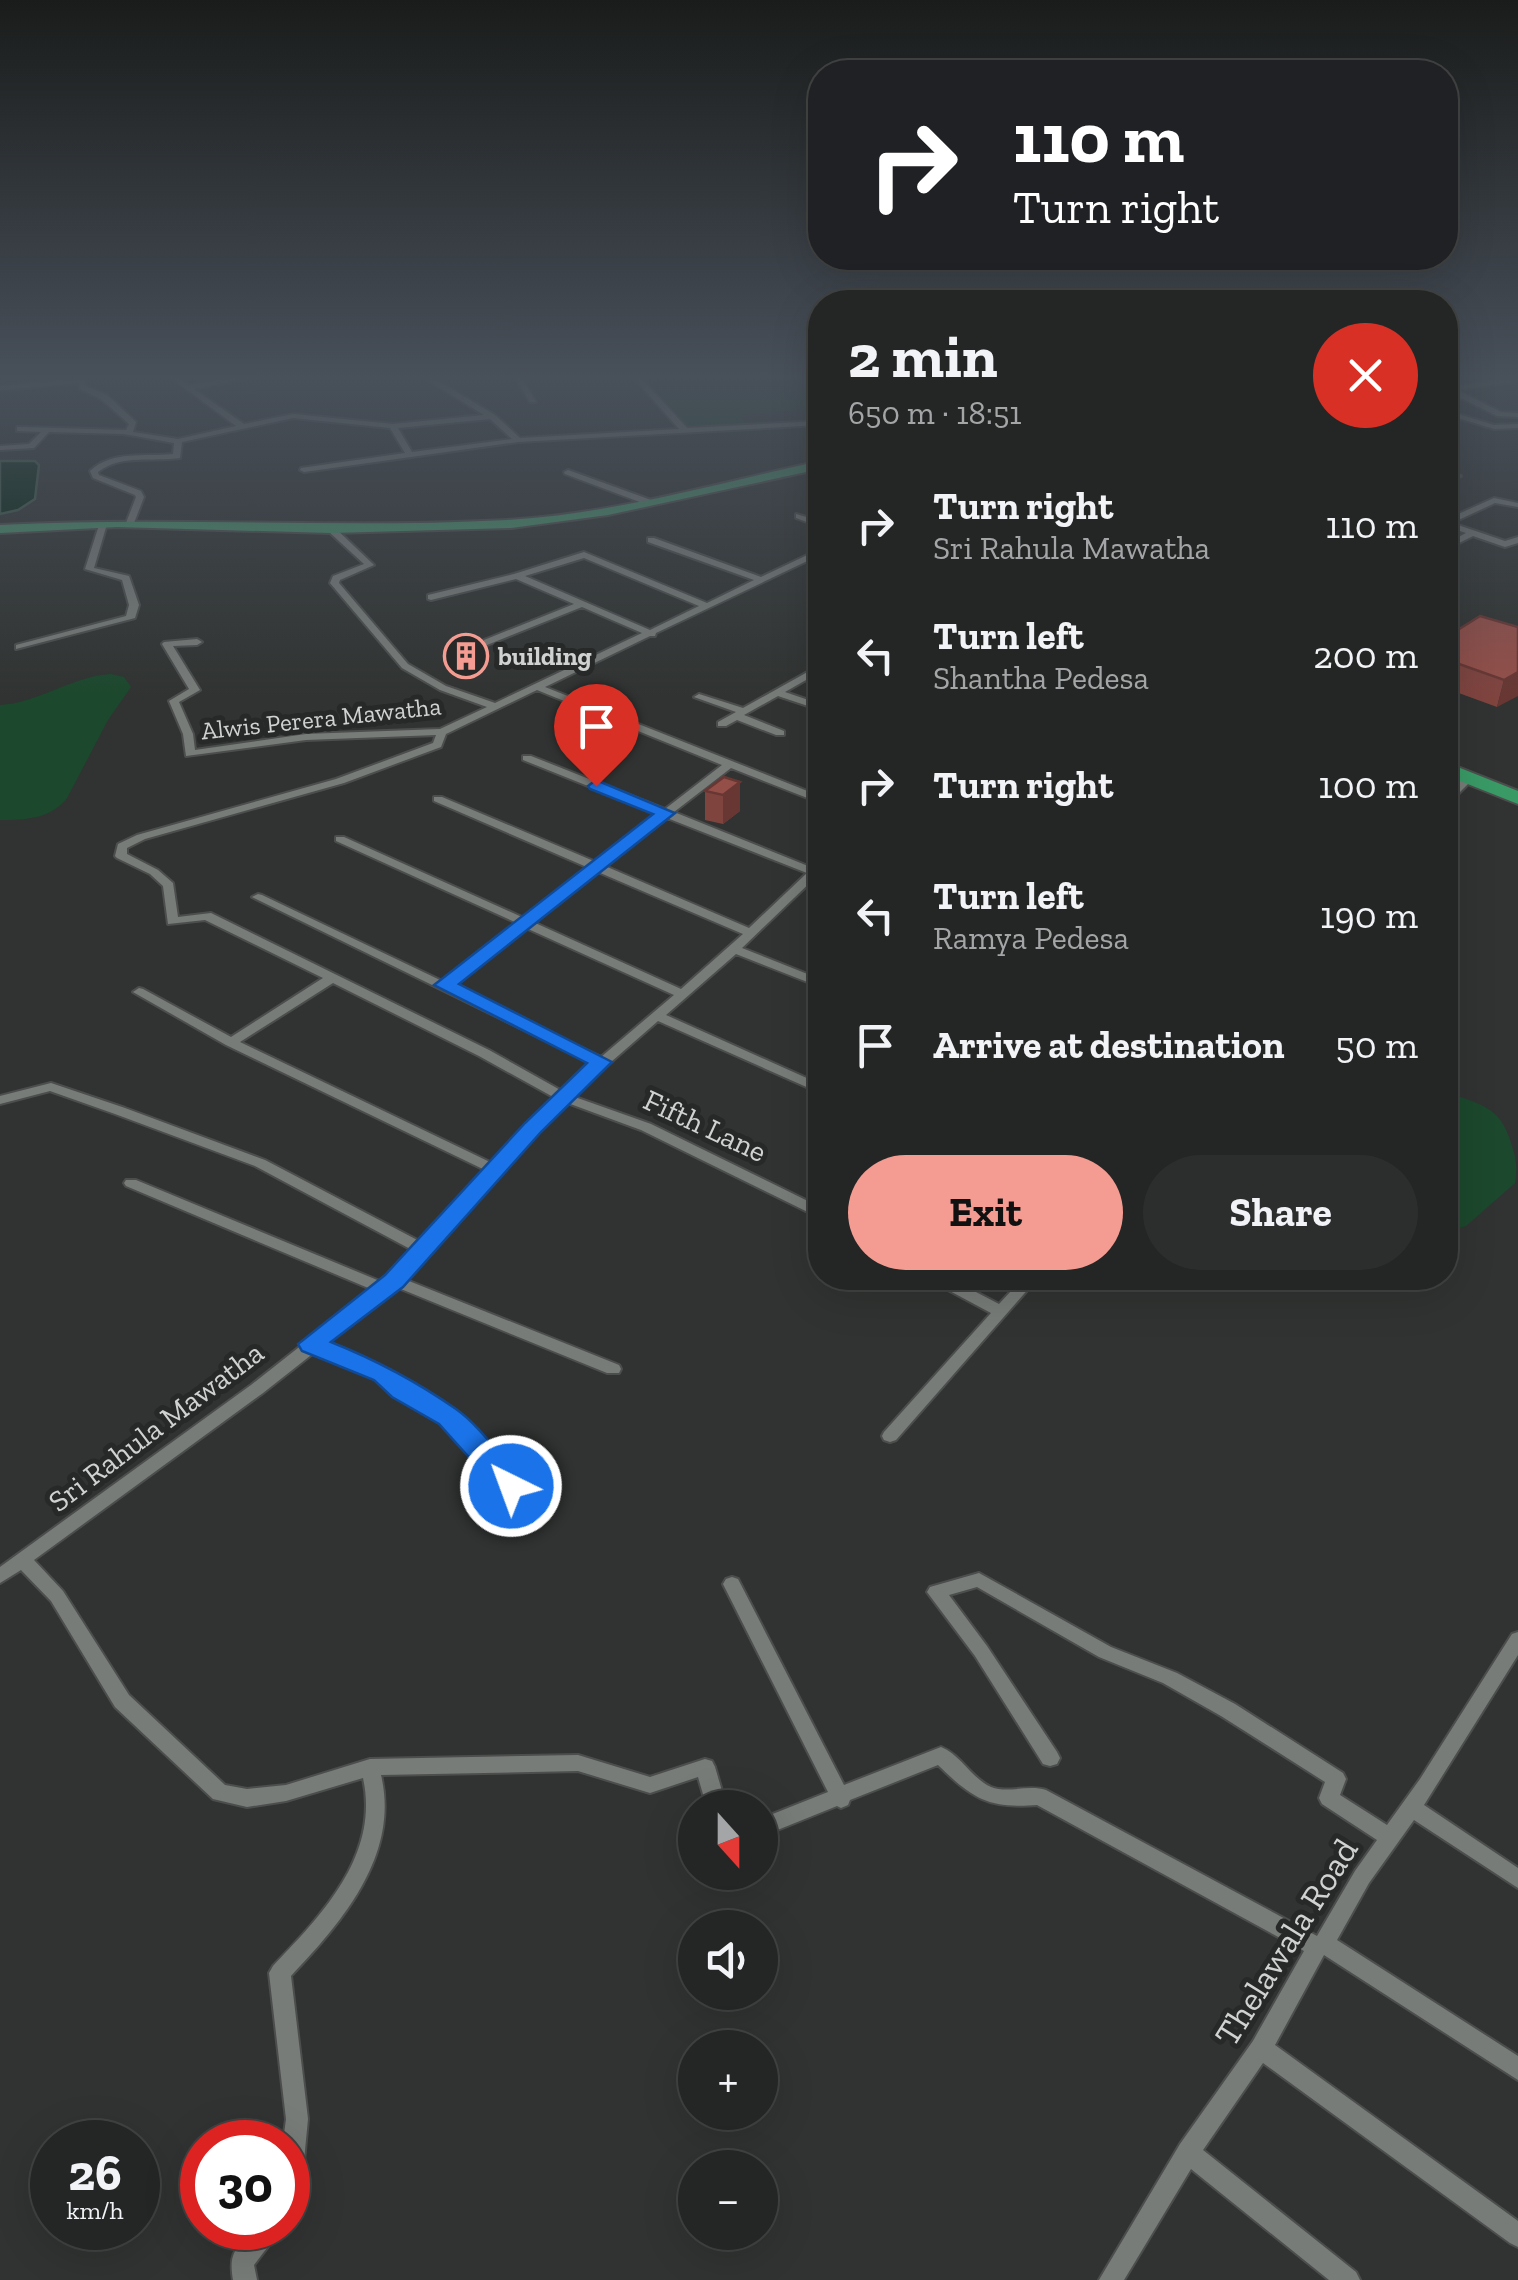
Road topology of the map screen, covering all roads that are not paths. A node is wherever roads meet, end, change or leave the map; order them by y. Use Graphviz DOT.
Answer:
graph roads {
  1 [pos="117,484"];
  2 [pos="601,484"];
  3 [pos="730,484"];
  4 [pos="648,502"];
  5 [pos="1518,506"];
  6 [pos="799,516"];
  7 [pos="1458,517"];
  8 [pos="808,519"];
  9 [pos="130,523"];
  10 [pos="103,524"];
  11 [pos="1458,528"];
  12 [pos="0,529"];
  13 [pos="331,529"];
  14 [pos="1472,533"];
  15 [pos="651,540"];
  16 [pos="1458,540"];
  17 [pos="1518,540"];
  18 [pos="808,558"];
  19 [pos="517,576"];
  20 [pos="762,580"];
  21 [pos="430,597"];
  22 [pos="582,604"];
  23 [pos="707,606"];
  24 [pos="652,634"];
  25 [pos="196,642"];
  26 [pos="487,642"];
  27 [pos="19,647"];
  28 [pos="808,675"];
  29 [pos="538,687"];
  30 [pos="776,692"];
  31 [pos="699,697"];
  32 [pos="808,703"];
  33 [pos="495,706"];
  34 [pos="741,714"];
  35 [pos="722,724"];
  36 [pos="442,732"];
  37 [pos="780,732"];
  38 [pos="527,758"];
  39 [pos="1458,758"];
  40 [pos="728,765"];
  41 [pos="1458,774"];
  42 [pos="1468,778"];
  43 [pos="1518,781"];
  44 [pos="1458,788"];
  45 [pos="808,795"];
  46 [pos="1518,798"];
  47 [pos="438,800"];
  48 [pos="666,813"];
  49 [pos="340,839"];
  50 [pos="595,866"];
  51 [pos="808,872"];
  52 [pos="808,881"];
  53 [pos="258,897"];
  54 [pos="183,920"];
  55 [pos="525,922"];
  56 [pos="751,933"];
  57 [pos="734,949"];
  58 [pos="808,978"];
  59 [pos="331,979"];
  60 [pos="445,985"];
  61 [pos="139,992"];
  62 [pos="682,994"];
  63 [pos="658,1016"];
  64 [pos="231,1042"];
  65 [pos="602,1062"];
  66 [pos="808,1084"];
  67 [pos="563,1097"];
  68 [pos="0,1100"];
  69 [pos="495,1170"];
  70 [pos="131,1183"];
  71 [pos="808,1207"];
  72 [pos="424,1250"];
  73 [pos="389,1285"];
  74 [pos="961,1290"];
  75 [pos="1020,1290"];
  76 [pos="1001,1311"];
  77 [pos="311,1344"];
  78 [pos="612,1369"];
  79 [pos="890,1436"];
  80 [pos="511,1486"];
  81 [pos="23,1560"];
  82 [pos="0,1576"];
  83 [pos="732,1584"];
  84 [pos="1515,1649"];
  85 [pos="1050,1758"];
  86 [pos="370,1767"];
  87 [pos="712,1790"];
  88 [pos="840,1798"];
  89 [pos="1412,1808"];
  90 [pos="778,1821"];
  91 [pos="1389,1836"];
  92 [pos="1518,1879"];
  93 [pos="1320,1944"];
  94 [pos="1261,2048"];
  95 [pos="1518,2069"];
  96 [pos="297,2120"];
  97 [pos="1188,2152"];
  98 [pos="1518,2235"];
  99 [pos="251,2250"];
  100 [pos="1113,2279"];
  101 [pos="246,2280"];
  102 [pos="1348,2280"];
  1 -- 9 [label="street"];
  2 -- 4 [label="street"];
  3 -- 4 [label="main road"];
  4 -- 13 [label="main road"];
  5 -- 7 [label="street"];
  6 -- 8 [label="street"];
  9 -- 10 [label="main road"];
  9 -- 13 [label="main road"];
  10 -- 12 [label="main road"];
  10 -- 27 [label="street"];
  11 -- 14 [label="street"];
  13 -- 33 [label="street"];
  14 -- 16 [label="street"];
  14 -- 17 [label="street"];
  15 -- 20 [label="street"];
  18 -- 20 [label="street, Alwis Perera Mawatha"];
  19 -- 21 [label="street"];
  19 -- 22 [label="street"];
  19 -- 23 [label="street"];
  20 -- 23 [label="street, Alwis Perera Mawatha"];
  22 -- 24 [label="street"];
  22 -- 26 [label="street"];
  23 -- 24 [label="street, Alwis Perera Mawatha"];
  24 -- 29 [label="street, Alwis Perera Mawatha"];
  25 -- 36 [label="street, Alwis Perera Mawatha"];
  28 -- 30 [label="street"];
  29 -- 33 [label="street, Alwis Perera Mawatha"];
  29 -- 40 [label="street"];
  30 -- 32 [label="street"];
  30 -- 34 [label="street"];
  31 -- 34 [label="street"];
  33 -- 36 [label="street, Alwis Perera Mawatha"];
  34 -- 35 [label="street"];
  34 -- 37 [label="street"];
  36 -- 54 [label="street"];
  38 -- 48 [label="street"];
  39 -- 43 [label="highway"];
  40 -- 45 [label="street"];
  40 -- 48 [label="street"];
  41 -- 42 [label="highway"];
  42 -- 44 [label="street"];
  42 -- 46 [label="highway"];
  47 -- 50 [label="street"];
  48 -- 50 [label="street"];
  48 -- 51 [label="street"];
  49 -- 55 [label="street"];
  50 -- 55 [label="street"];
  50 -- 56 [label="street"];
  52 -- 56 [label="street, Sri Rahula Mawatha"];
  53 -- 60 [label="street"];
  54 -- 59 [label="street"];
  55 -- 60 [label="street"];
  55 -- 62 [label="street"];
  56 -- 57 [label="street, Sri Rahula Mawatha"];
  57 -- 58 [label="street"];
  57 -- 62 [label="street, Sri Rahula Mawatha"];
  59 -- 64 [label="street"];
  59 -- 67 [label="street"];
  60 -- 65 [label="street"];
  61 -- 64 [label="street"];
  62 -- 63 [label="street, Sri Rahula Mawatha"];
  63 -- 65 [label="street, Sri Rahula Mawatha"];
  63 -- 66 [label="street"];
  64 -- 69 [label="street"];
  65 -- 67 [label="street, Sri Rahula Mawatha"];
  67 -- 69 [label="street, Sri Rahula Mawatha"];
  67 -- 71 [label="street, Fifth Lane"];
  68 -- 72 [label="street"];
  69 -- 72 [label="street, Sri Rahula Mawatha"];
  70 -- 73 [label="street"];
  72 -- 73 [label="street, Sri Rahula Mawatha"];
  73 -- 77 [label="street, Sri Rahula Mawatha"];
  73 -- 78 [label="street"];
  74 -- 76 [label="street"];
  75 -- 76 [label="street"];
  76 -- 79 [label="street"];
  77 -- 80 [label="street"];
  77 -- 81 [label="street, Sri Rahula Mawatha"];
  81 -- 82 [label="street, Sri Rahula Mawatha"];
  81 -- 86 [label="street"];
  83 -- 88 [label="street"];
  84 -- 89 [label="street, Thelawala Road"];
  85 -- 91 [label="street"];
  86 -- 87 [label="street"];
  86 -- 96 [label="street"];
  88 -- 90 [label="street"];
  88 -- 93 [label="street"];
  89 -- 91 [label="street, Thelawala Road"];
  89 -- 92 [label="street"];
  91 -- 93 [label="street, Thelawala Road"];
  93 -- 94 [label="street, Thelawala Road"];
  93 -- 95 [label="street"];
  94 -- 97 [label="street, Thelawala Road"];
  94 -- 98 [label="street"];
  97 -- 100 [label="street, Thelawala Road"];
  97 -- 102 [label="street"];
  99 -- 101 [label="street"];
}
